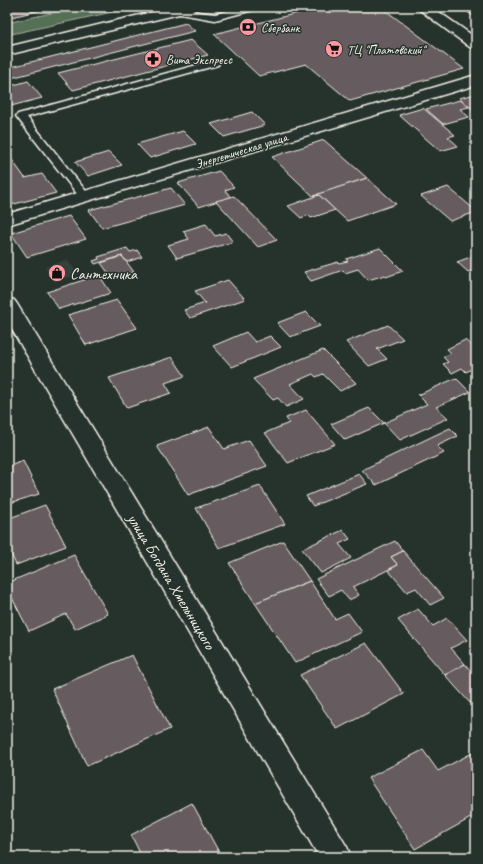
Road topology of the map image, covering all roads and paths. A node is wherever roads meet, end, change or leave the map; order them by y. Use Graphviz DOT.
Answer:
graph roads {
  1 [pos="191,7"];
  2 [pos="254,7"];
  3 [pos="422,7"];
  4 [pos="168,9"];
  5 [pos="7,44"];
  6 [pos="476,46"];
  7 [pos="7,51"];
  8 [pos="215,64"];
  9 [pos="476,80"];
  10 [pos="85,197"];
  11 [pos="7,220"];
  12 [pos="7,304"];
  13 [pos="336,857"];
  1 -- 4 [label="street"];
  2 -- 4 [label="lane"];
  3 -- 6 [label="street"];
  4 -- 5 [label="street"];
  4 -- 7 [label="street"];
  8 -- 10 [label="lane"];
  9 -- 10 [label="street, Энергетическая улица"];
  10 -- 11 [label="street, Энергетическая улица"];
  12 -- 13 [label="street, улица Богдана Хмельницкого"];
}
